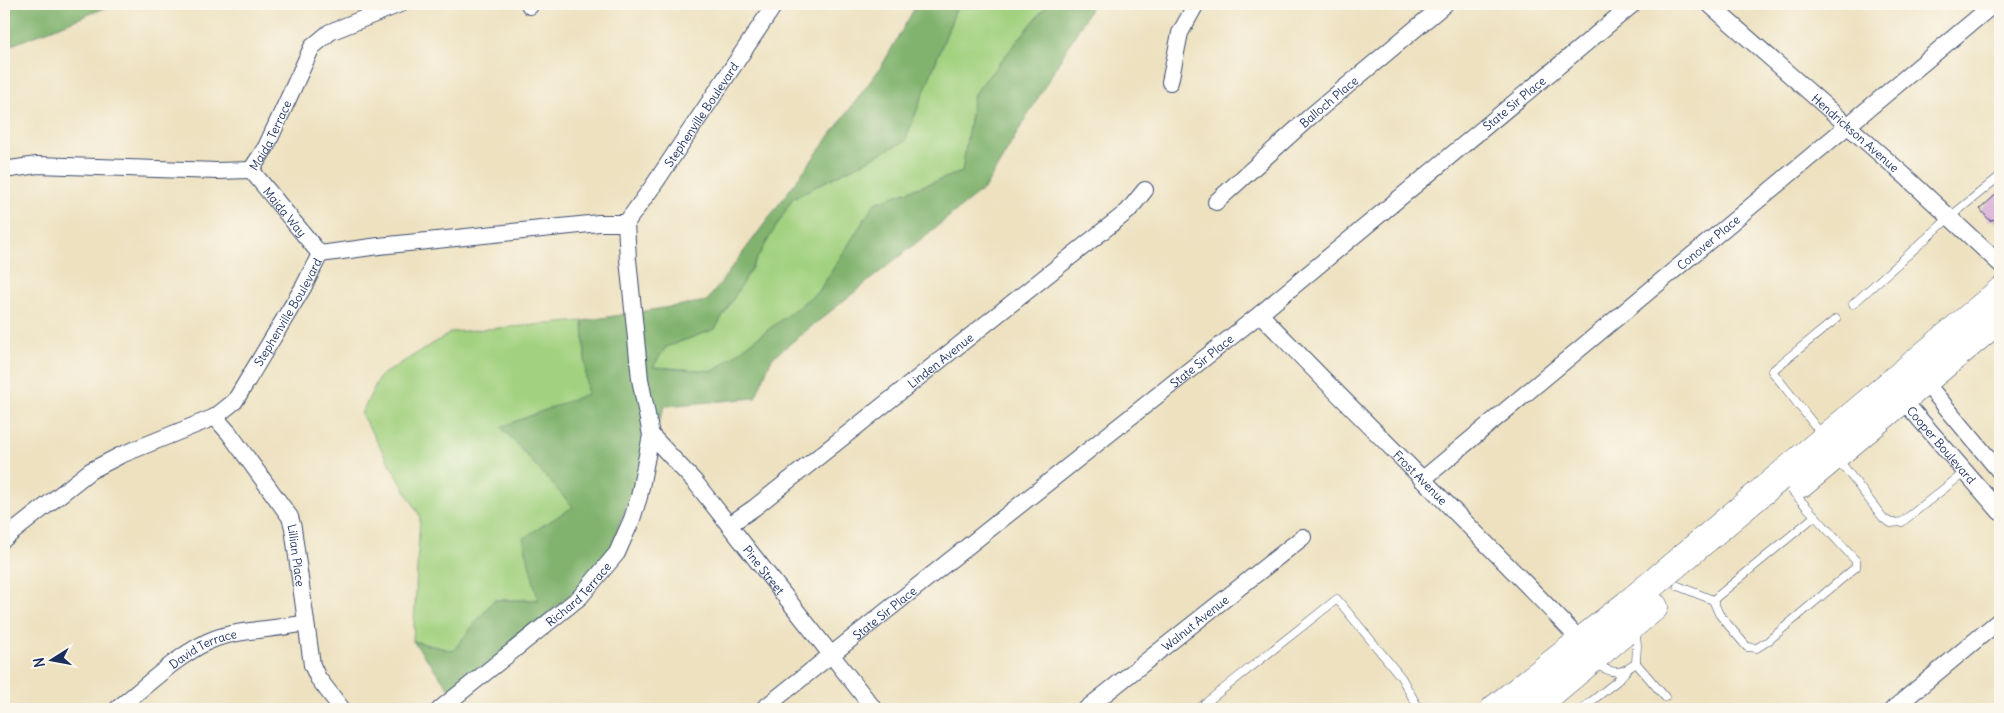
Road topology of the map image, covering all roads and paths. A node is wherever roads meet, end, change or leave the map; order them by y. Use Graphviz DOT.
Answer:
graph roads {
  1 [pos="400,4"];
  2 [pos="775,4"];
  3 [pos="1196,4"];
  4 [pos="1445,4"];
  5 [pos="1633,4"];
  6 [pos="1708,4"];
  7 [pos="1994,4"];
  8 [pos="1170,82"];
  9 [pos="1847,126"];
  10 [pos="4,170"];
  11 [pos="251,170"];
  12 [pos="2000,176"];
  13 [pos="1145,190"];
  14 [pos="1216,202"];
  15 [pos="1950,217"];
  16 [pos="626,223"];
  17 [pos="320,254"];
  18 [pos="2000,264"];
  19 [pos="2000,292"];
  20 [pos="1853,304"];
  21 [pos="1260,314"];
  22 [pos="2000,318"];
  23 [pos="1836,319"];
  24 [pos="1924,382"];
  25 [pos="1903,400"];
  26 [pos="214,417"];
  27 [pos="651,435"];
  28 [pos="1830,448"];
  29 [pos="1965,472"];
  30 [pos="2000,472"];
  31 [pos="1422,480"];
  32 [pos="1792,491"];
  33 [pos="2000,512"];
  34 [pos="1815,516"];
  35 [pos="729,525"];
  36 [pos="1303,537"];
  37 [pos="4,539"];
  38 [pos="1678,586"];
  39 [pos="1713,600"];
  40 [pos="2000,620"];
  41 [pos="305,623"];
  42 [pos="1633,624"];
  43 [pos="1585,651"];
  44 [pos="832,655"];
  45 [pos="1636,663"];
  46 [pos="1626,671"];
  47 [pos="1665,697"];
  48 [pos="1418,706"];
  49 [pos="117,709"];
  50 [pos="342,709"];
  51 [pos="440,709"];
  52 [pos="763,709"];
  53 [pos="874,709"];
  54 [pos="1086,709"];
  55 [pos="1198,709"];
  56 [pos="1409,709"];
  57 [pos="1426,709"];
  58 [pos="1495,709"];
  59 [pos="1532,709"];
  60 [pos="1582,709"];
  61 [pos="1893,709"];
  1 -- 11 [label="street, Maida Terrace"];
  2 -- 16 [label="street, Stephenville Boulevard"];
  3 -- 8 [label="street"];
  4 -- 14 [label="street, Balloch Place"];
  5 -- 21 [label="street, State Sir Place"];
  6 -- 9 [label="street, Hendrickson Avenue"];
  7 -- 9 [label="street, Conover Place"];
  9 -- 15 [label="street, Hendrickson Avenue"];
  9 -- 31 [label="street, Conover Place"];
  10 -- 11 [label="street, Maida Terrace"];
  11 -- 17 [label="street, Maida Way"];
  12 -- 15 [label="lane"];
  13 -- 35 [label="street, Linden Avenue"];
  15 -- 18 [label="street, Hendrickson Avenue"];
  15 -- 20 [label="lane"];
  16 -- 17 [label="street, Stephenville Boulevard"];
  16 -- 27 [label="street"];
  17 -- 26 [label="street, Stephenville Boulevard"];
  19 -- 28 [label="highway"];
  21 -- 31 [label="street, Frost Avenue"];
  21 -- 44 [label="street, State Sir Place"];
  22 -- 24 [label="highway"];
  23 -- 28 [label="lane"];
  24 -- 25 [label="highway"];
  24 -- 30 [label="street"];
  25 -- 28 [label="highway"];
  25 -- 29 [label="street, Cooper Boulevard"];
  26 -- 37 [label="street, Stephenville Boulevard"];
  26 -- 41 [label="street, Lillian Place"];
  27 -- 35 [label="street, Pine Street"];
  27 -- 51 [label="street, Richard Terrace"];
  28 -- 29 [label="lane"];
  28 -- 32 [label="highway"];
  28 -- 43 [label="highway"];
  29 -- 33 [label="street, Cooper Boulevard"];
  31 -- 43 [label="street, Frost Avenue"];
  32 -- 34 [label="lane"];
  32 -- 38 [label="highway"];
  34 -- 39 [label="lane"];
  34 -- 39 [label="lane"];
  35 -- 44 [label="street, Pine Street"];
  36 -- 54 [label="street, Walnut Avenue"];
  38 -- 39 [label="lane"];
  38 -- 42 [label="highway"];
  40 -- 61 [label="street"];
  41 -- 49 [label="street, David Terrace"];
  41 -- 50 [label="street, Lillian Place"];
  42 -- 43 [label="highway"];
  42 -- 45 [label="lane"];
  43 -- 46 [label="lane"];
  43 -- 58 [label="highway"];
  43 -- 59 [label="highway"];
  44 -- 52 [label="street, State Sir Place"];
  44 -- 53 [label="street, Pine Street"];
  45 -- 46 [label="lane"];
  45 -- 47 [label="lane"];
  46 -- 60 [label="lane"];
  48 -- 55 [label="lane"];
  48 -- 56 [label="lane"];
  48 -- 57 [label="lane"];
}
